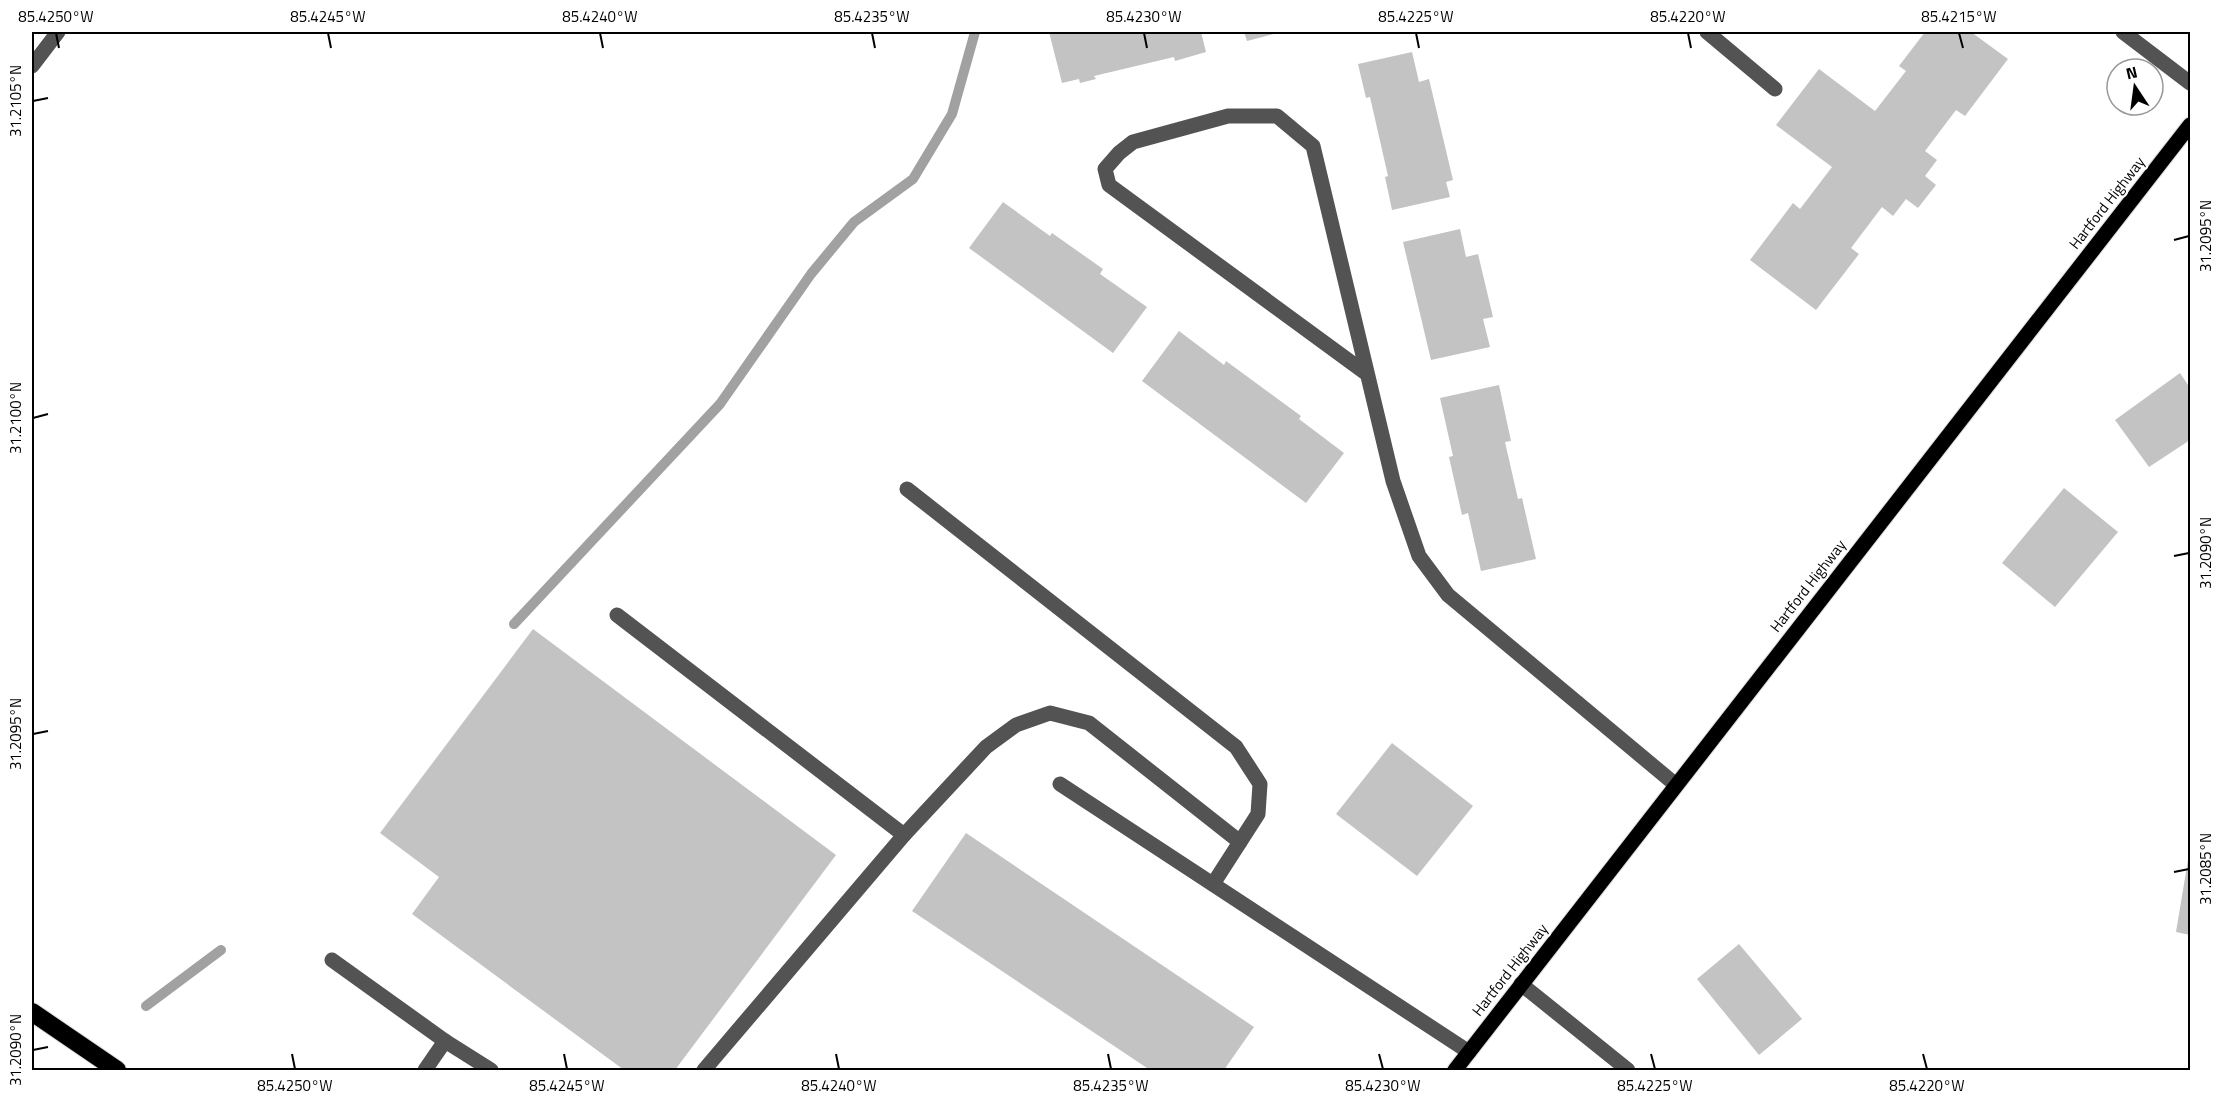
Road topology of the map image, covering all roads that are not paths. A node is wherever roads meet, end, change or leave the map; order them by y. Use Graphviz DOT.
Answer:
graph roads {
  1 [pos="58,32"];
  2 [pos="1707,32"];
  3 [pos="2123,32"];
  4 [pos="32,66"];
  5 [pos="2190,82"];
  6 [pos="1775,89"];
  7 [pos="2190,125"];
  8 [pos="1367,374"];
  9 [pos="907,489"];
  10 [pos="617,615"];
  11 [pos="1060,783"];
  12 [pos="1676,785"];
  13 [pos="904,835"];
  14 [pos="1240,842"];
  15 [pos="1213,884"];
  16 [pos="332,960"];
  17 [pos="1521,984"];
  18 [pos="32,1012"];
  19 [pos="445,1041"];
  20 [pos="1469,1052"];
  21 [pos="117,1071"];
  22 [pos="425,1071"];
  23 [pos="491,1071"];
  24 [pos="704,1071"];
  25 [pos="1455,1071"];
  26 [pos="1628,1071"];
  1 -- 4 [label="street"];
  2 -- 6 [label="street"];
  3 -- 5 [label="street"];
  7 -- 12 [label="main road, Hartford Highway"];
  8 -- 8 [label="street"];
  8 -- 12 [label="street"];
  9 -- 14 [label="street"];
  10 -- 13 [label="street"];
  11 -- 15 [label="street"];
  12 -- 17 [label="main road, Hartford Highway"];
  13 -- 14 [label="street"];
  13 -- 24 [label="street"];
  14 -- 15 [label="street"];
  15 -- 20 [label="street"];
  16 -- 19 [label="street"];
  17 -- 20 [label="main road, Hartford Highway"];
  17 -- 26 [label="street"];
  18 -- 21 [label="highway"];
  19 -- 22 [label="street"];
  19 -- 23 [label="street"];
  20 -- 25 [label="main road, Hartford Highway"];
}
